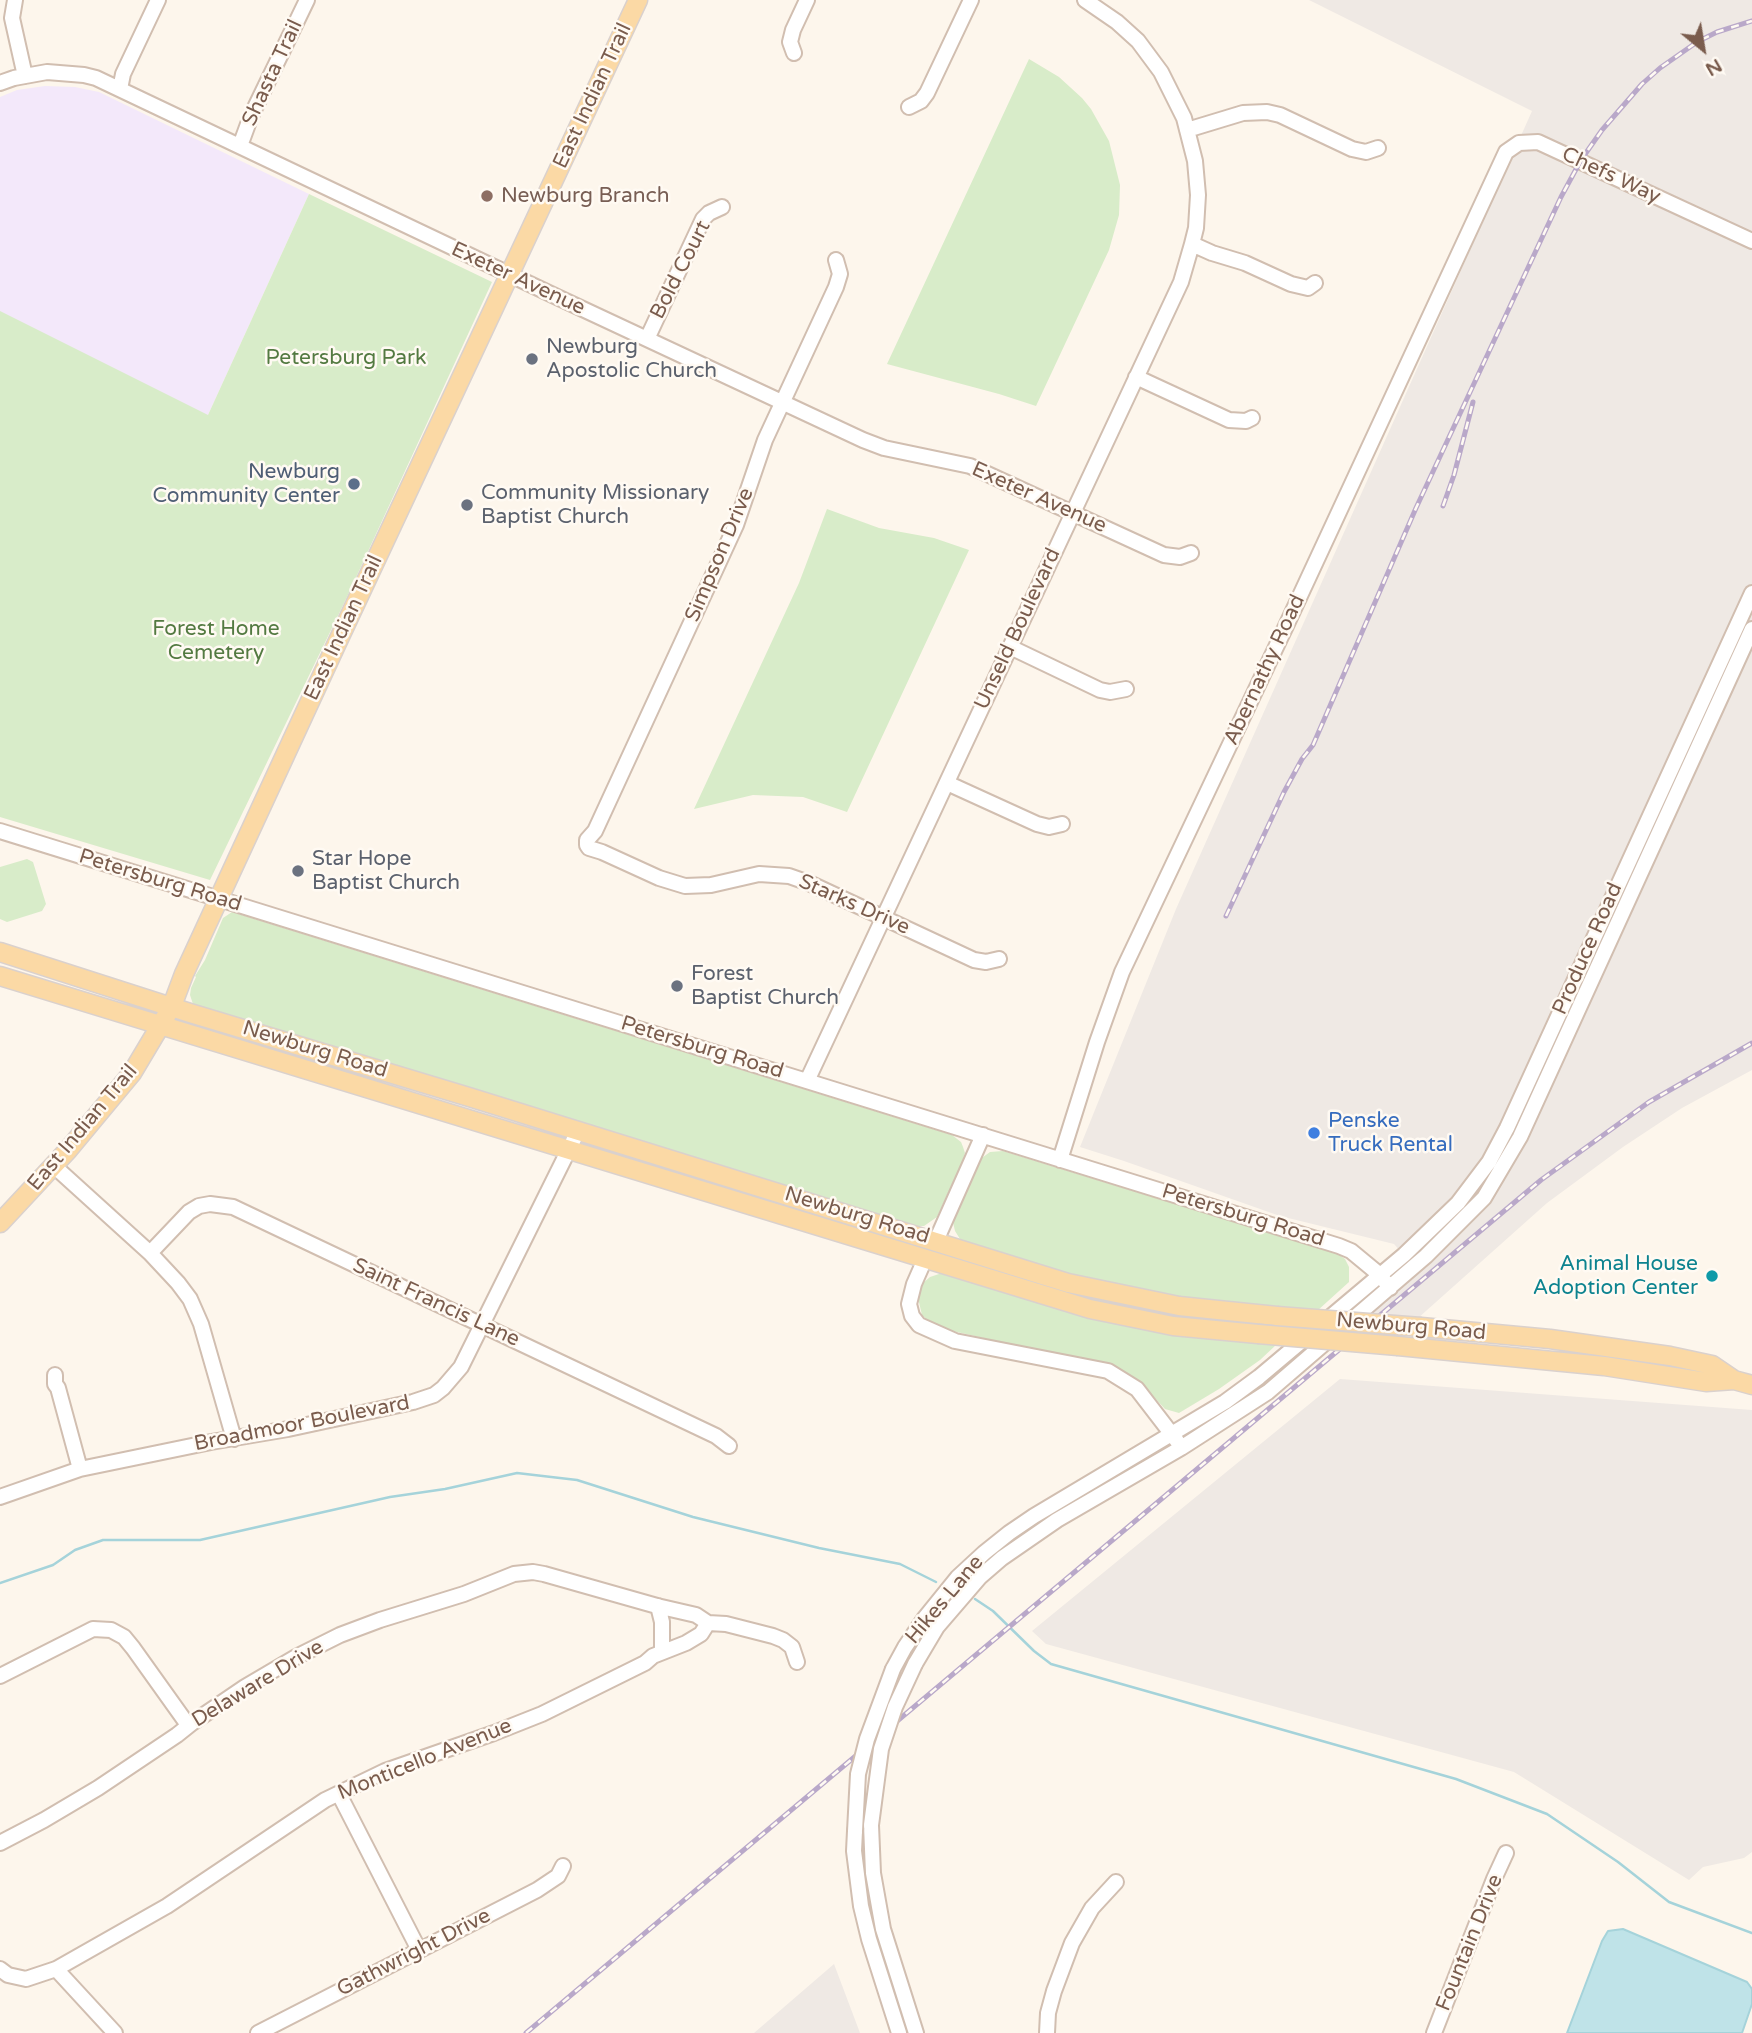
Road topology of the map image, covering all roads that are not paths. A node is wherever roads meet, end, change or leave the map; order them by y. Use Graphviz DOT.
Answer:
graph roads {
  1 [pos="15,0"];
  2 [pos="159,0"];
  3 [pos="307,0"];
  4 [pos="638,0"];
  5 [pos="807,0"];
  6 [pos="971,0"];
  7 [pos="1085,0"];
  8 [pos="794,53"];
  9 [pos="25,76"];
  10 [pos="0,83"];
  11 [pos="120,89"];
  12 [pos="909,107"];
  13 [pos="1187,130"];
  14 [pos="240,146"];
  15 [pos="1378,148"];
  16 [pos="1489,187"];
  17 [pos="722,207"];
  18 [pos="1752,241"];
  19 [pos="1192,244"];
  20 [pos="836,260"];
  21 [pos="509,275"];
  22 [pos="1315,283"];
  23 [pos="647,339"];
  24 [pos="1136,377"];
  25 [pos="783,402"];
  26 [pos="1252,418"];
  27 [pos="1073,512"];
  28 [pos="1191,552"];
  29 [pos="1752,593"];
  30 [pos="1752,629"];
  31 [pos="1010,648"];
  32 [pos="1126,689"];
  33 [pos="947,783"];
  34 [pos="1062,824"];
  35 [pos="0,831"];
  36 [pos="587,845"];
  37 [pos="218,899"];
  38 [pos="883,918"];
  39 [pos="0,952"];
  40 [pos="999,959"];
  41 [pos="0,976"];
  42 [pos="172,1006"];
  43 [pos="162,1026"];
  44 [pos="807,1081"];
  45 [pos="578,1131"];
  46 [pos="983,1135"];
  47 [pos="569,1149"];
  48 [pos="1060,1160"];
  49 [pos="54,1166"];
  50 [pos="0,1223"];
  51 [pos="936,1241"];
  52 [pos="150,1253"];
  53 [pos="925,1259"];
  54 [pos="1381,1275"];
  55 [pos="1390,1287"];
  56 [pos="481,1325"];
  57 [pos="55,1375"];
  58 [pos="1734,1380"];
  59 [pos="1752,1385"];
  60 [pos="1172,1434"];
  61 [pos="234,1439"];
  62 [pos="729,1446"];
  63 [pos="1181,1448"];
  64 [pos="80,1469"];
  65 [pos="0,1497"];
  66 [pos="658,1606"];
  67 [pos="708,1623"];
  68 [pos="662,1652"];
  69 [pos="797,1662"];
  70 [pos="0,1676"];
  71 [pos="188,1725"];
  72 [pos="339,1794"];
  73 [pos="0,1843"];
  74 [pos="1506,1853"];
  75 [pos="563,1866"];
  76 [pos="1116,1882"];
  77 [pos="419,1950"];
  78 [pos="0,1969"];
  79 [pos="55,1969"];
  80 [pos="115,2033"];
  81 [pos="258,2033"];
  82 [pos="900,2033"];
  83 [pos="916,2033"];
  84 [pos="1047,2033"];
  85 [pos="1434,2033"];
  1 -- 9 [label="street"];
  2 -- 11 [label="street"];
  3 -- 14 [label="street, Shasta Trail"];
  4 -- 21 [label="main road, East Indian Trail"];
  5 -- 8 [label="street"];
  6 -- 12 [label="street"];
  7 -- 13 [label="street, Unseld Boulevard"];
  9 -- 10 [label="street, Exeter Avenue"];
  9 -- 11 [label="street, Exeter Avenue"];
  11 -- 14 [label="street, Exeter Avenue"];
  13 -- 15 [label="street"];
  13 -- 19 [label="street, Unseld Boulevard"];
  14 -- 21 [label="street, Exeter Avenue"];
  16 -- 18 [label="street, Chefs Way"];
  16 -- 48 [label="street, Abernathy Road"];
  17 -- 23 [label="street, Bold Court"];
  19 -- 22 [label="street"];
  19 -- 24 [label="street, Unseld Boulevard"];
  20 -- 25 [label="street, Simpson Drive"];
  21 -- 23 [label="street, Exeter Avenue"];
  21 -- 37 [label="main road, East Indian Trail"];
  23 -- 25 [label="street, Exeter Avenue"];
  24 -- 26 [label="street"];
  24 -- 27 [label="street, Unseld Boulevard"];
  25 -- 27 [label="street, Exeter Avenue"];
  25 -- 36 [label="street, Simpson Drive"];
  27 -- 28 [label="street, Exeter Avenue"];
  27 -- 31 [label="street, Unseld Boulevard"];
  29 -- 54 [label="street, Produce Road"];
  30 -- 55 [label="street, Produce Road"];
  31 -- 32 [label="street"];
  31 -- 33 [label="street, Unseld Boulevard"];
  33 -- 34 [label="street"];
  33 -- 38 [label="street, Unseld Boulevard"];
  35 -- 37 [label="street, Petersburg Road"];
  36 -- 38 [label="street, Starks Drive"];
  37 -- 42 [label="main road, East Indian Trail"];
  37 -- 44 [label="street, Petersburg Road"];
  38 -- 40 [label="street, Starks Drive"];
  38 -- 44 [label="street, Unseld Boulevard"];
  39 -- 42 [label="main road, Newburg Road"];
  41 -- 43 [label="main road, Newburg Road"];
  42 -- 43 [label="main road, East Indian Trail"];
  42 -- 45 [label="main road, Newburg Road"];
  43 -- 47 [label="main road, Newburg Road"];
  43 -- 49 [label="main road, East Indian Trail"];
  44 -- 46 [label="street, Petersburg Road"];
  45 -- 47 [label="street, Broadmoor Boulevard"];
  45 -- 51 [label="main road, Newburg Road"];
  46 -- 48 [label="street, Petersburg Road"];
  46 -- 51 [label="street"];
  47 -- 53 [label="main road, Newburg Road"];
  47 -- 56 [label="street, Broadmoor Boulevard"];
  48 -- 54 [label="street, Petersburg Road"];
  49 -- 50 [label="main road, East Indian Trail"];
  49 -- 52 [label="street"];
  51 -- 58 [label="main road, Newburg Road, bridge"];
  52 -- 56 [label="street, Saint Francis Lane"];
  52 -- 61 [label="street"];
  53 -- 58 [label="main road, Newburg Road, bridge"];
  53 -- 60 [label="street"];
  54 -- 55 [label="street, Petersburg Road"];
  54 -- 60 [label="street, Hikes Lane"];
  55 -- 63 [label="street, Hikes Lane"];
  56 -- 61 [label="street, Broadmoor Boulevard"];
  56 -- 62 [label="street, Saint Francis Lane"];
  57 -- 64 [label="street"];
  58 -- 59 [label="main road, Newburg Road"];
  60 -- 63 [label="street"];
  60 -- 82 [label="street, Hikes Lane, bridge"];
  61 -- 64 [label="street, Broadmoor Boulevard"];
  63 -- 83 [label="street, Hikes Lane, bridge"];
  64 -- 65 [label="street, Broadmoor Boulevard"];
  66 -- 67 [label="street, Delaware Drive"];
  66 -- 68 [label="street"];
  66 -- 71 [label="street, Delaware Drive"];
  67 -- 68 [label="street, Monticello Avenue"];
  67 -- 69 [label="street, Delaware Drive"];
  68 -- 72 [label="street, Monticello Avenue"];
  70 -- 71 [label="street"];
  71 -- 73 [label="street, Delaware Drive"];
  72 -- 77 [label="street"];
  72 -- 79 [label="street, Monticello Avenue"];
  74 -- 85 [label="street, Fountain Drive"];
  75 -- 77 [label="street, Gathwright Drive"];
  76 -- 84 [label="street"];
  77 -- 81 [label="street, Gathwright Drive"];
  78 -- 79 [label="street, Monticello Avenue"];
  79 -- 80 [label="street"];
}
